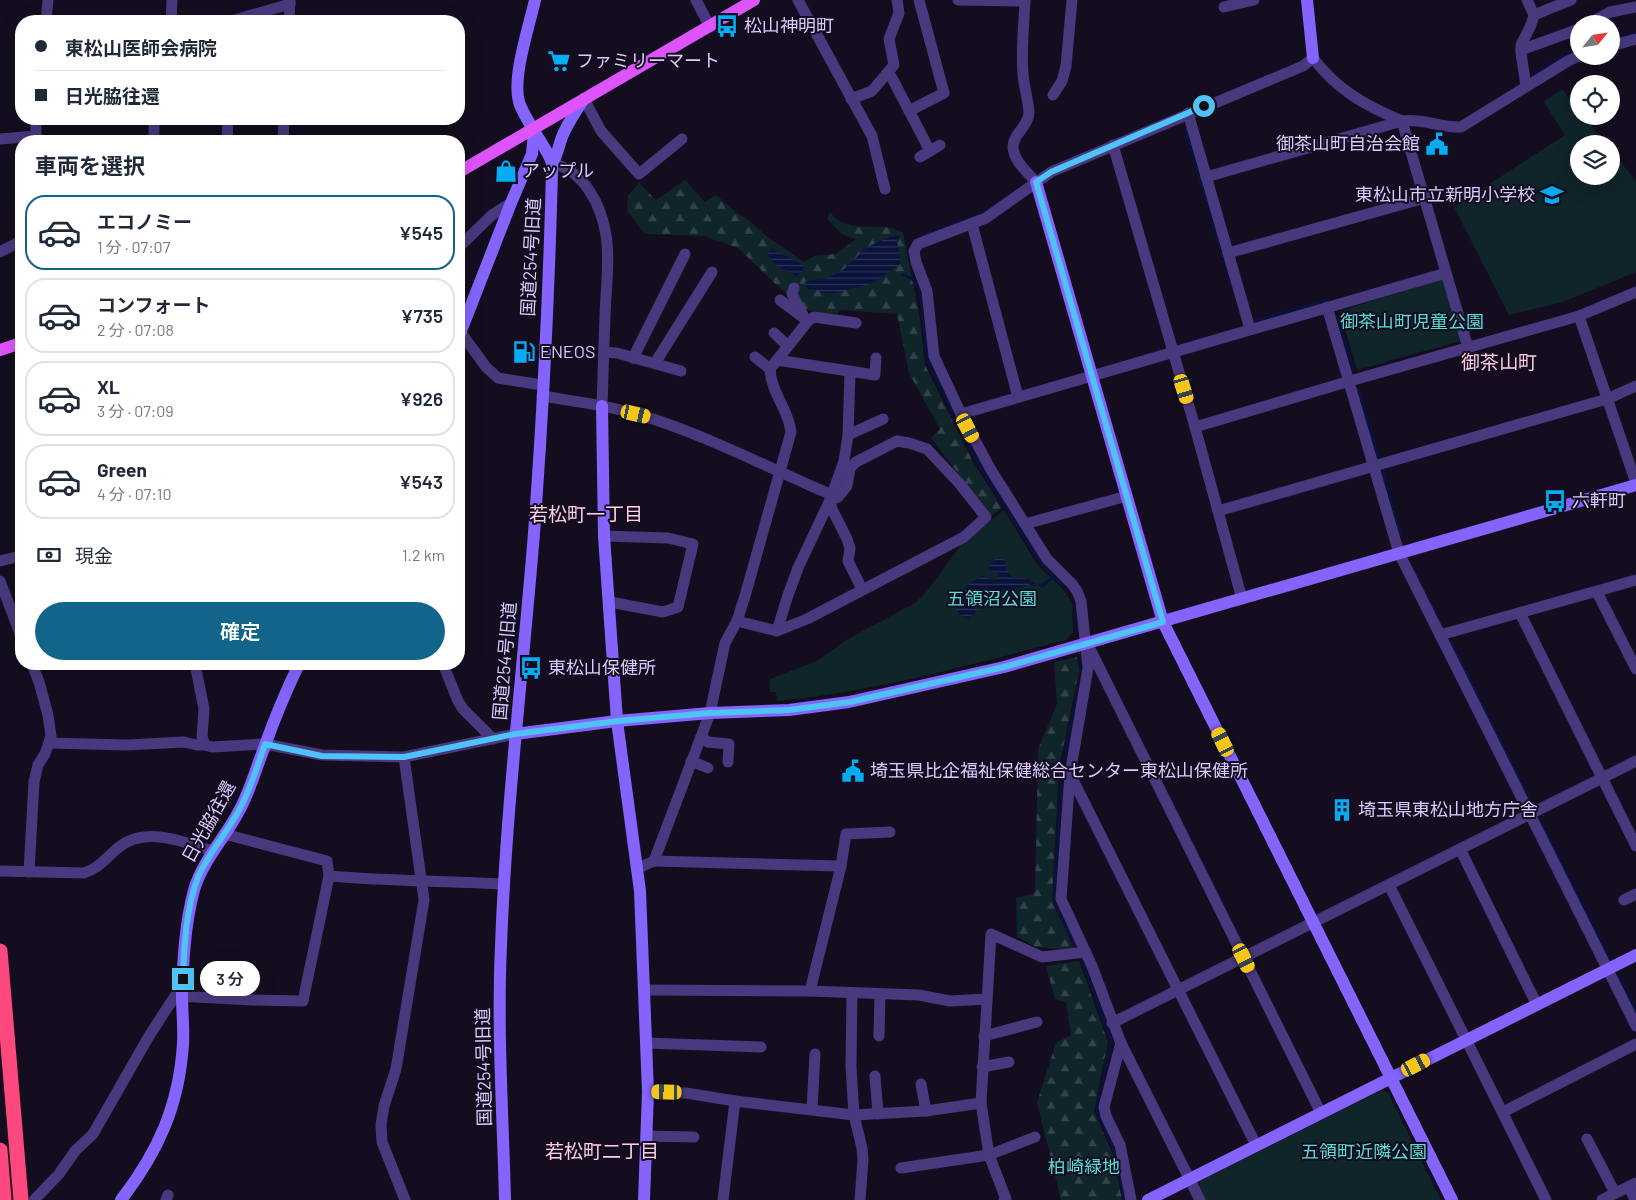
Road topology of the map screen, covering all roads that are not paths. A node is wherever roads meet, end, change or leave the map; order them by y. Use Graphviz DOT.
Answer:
graph roads {
  1 [pos="48,0"];
  2 [pos="172,0"];
  3 [pos="535,0"];
  4 [pos="696,0"];
  5 [pos="754,0"];
  6 [pos="798,0"];
  7 [pos="897,0"];
  8 [pos="919,0"];
  9 [pos="958,0"];
  10 [pos="1025,0"];
  11 [pos="1072,0"];
  12 [pos="1254,0"];
  13 [pos="1307,0"];
  14 [pos="1527,0"];
  15 [pos="1571,0"];
  16 [pos="1634,0"];
  17 [pos="290,2"];
  18 [pos="1224,7"];
  19 [pos="1636,7"];
  20 [pos="47,15"];
  21 [pos="171,15"];
  22 [pos="250,15"];
  23 [pos="289,15"];
  24 [pos="1534,15"];
  25 [pos="1604,15"];
  26 [pos="710,27"];
  27 [pos="1570,31"];
  28 [pos="1636,39"];
  29 [pos="1620,43"];
  30 [pos="1521,50"];
  31 [pos="1313,58"];
  32 [pos="1570,60"];
  33 [pos="887,73"];
  34 [pos="1526,86"];
  35 [pos="1053,95"];
  36 [pos="584,99"];
  37 [pos="851,99"];
  38 [pos="909,111"];
  39 [pos="1188,113"];
  40 [pos="1402,121"];
  41 [pos="534,129"];
  42 [pos="0,139"];
  43 [pos="15,139"];
  44 [pos="682,139"];
  45 [pos="1113,145"];
  46 [pos="930,151"];
  47 [pos="552,163"];
  48 [pos="465,169"];
  49 [pos="1206,177"];
  50 [pos="1036,182"];
  51 [pos="885,189"];
  52 [pos="1425,198"];
  53 [pos="511,203"];
  54 [pos="972,224"];
  55 [pos="465,241"];
  56 [pos="15,244"];
  57 [pos="0,252"];
  58 [pos="685,254"];
  59 [pos="1228,254"];
  60 [pos="712,272"];
  61 [pos="1446,273"];
  62 [pos="794,288"];
  63 [pos="1636,292"];
  64 [pos="780,300"];
  65 [pos="1327,307"];
  66 [pos="1579,316"];
  67 [pos="465,318"];
  68 [pos="806,320"];
  69 [pos="856,323"];
  70 [pos="1250,329"];
  71 [pos="774,333"];
  72 [pos="465,341"];
  73 [pos="15,345"];
  74 [pos="788,346"];
  75 [pos="1468,348"];
  76 [pos="0,350"];
  77 [pos="604,352"];
  78 [pos="1173,352"];
  79 [pos="755,357"];
  80 [pos="633,358"];
  81 [pos="876,358"];
  82 [pos="655,364"];
  83 [pos="773,365"];
  84 [pos="681,371"];
  85 [pos="850,372"];
  86 [pos="1092,375"];
  87 [pos="1350,381"];
  88 [pos="1636,386"];
  89 [pos="542,390"];
  90 [pos="1018,397"];
  91 [pos="1607,398"];
  92 [pos="602,406"];
  93 [pos="961,414"];
  94 [pos="883,419"];
  95 [pos="1195,427"];
  96 [pos="848,435"];
  97 [pos="1373,466"];
  98 [pos="779,472"];
  99 [pos="1636,484"];
  100 [pos="1126,496"];
  101 [pos="831,498"];
  102 [pos="1218,511"];
  103 [pos="1025,524"];
  104 [pos="604,536"];
  105 [pos="1399,553"];
  106 [pos="15,557"];
  107 [pos="0,561"];
  108 [pos="1636,580"];
  109 [pos="0,581"];
  110 [pos="862,590"];
  111 [pos="1597,592"];
  112 [pos="1242,599"];
  113 [pos="610,602"];
  114 [pos="1520,613"];
  115 [pos="15,620"];
  116 [pos="737,621"];
  117 [pos="1163,622"];
  118 [pos="777,631"];
  119 [pos="1440,635"];
  120 [pos="1086,643"];
  121 [pos="1636,669"];
  122 [pos="34,670"];
  123 [pos="196,670"];
  124 [pos="296,670"];
  125 [pos="445,670"];
  126 [pos="710,713"];
  127 [pos="618,721"];
  128 [pos="515,734"];
  129 [pos="701,737"];
  130 [pos="493,738"];
  131 [pos="49,743"];
  132 [pos="265,744"];
  133 [pos="205,745"];
  134 [pos="404,757"];
  135 [pos="691,761"];
  136 [pos="1636,761"];
  137 [pos="728,762"];
  138 [pos="708,768"];
  139 [pos="1070,774"];
  140 [pos="1602,778"];
  141 [pos="1530,814"];
  142 [pos="890,832"];
  143 [pos="224,834"];
  144 [pos="1636,846"];
  145 [pos="1460,849"];
  146 [pos="213,851"];
  147 [pos="654,861"];
  148 [pos="841,866"];
  149 [pos="638,868"];
  150 [pos="0,871"];
  151 [pos="30,872"];
  152 [pos="329,876"];
  153 [pos="421,882"];
  154 [pos="504,884"];
  155 [pos="1389,885"];
  156 [pos="1636,894"];
  157 [pos="1624,900"];
  158 [pos="1314,923"];
  159 [pos="0,951"];
  160 [pos="1086,952"];
  161 [pos="1636,955"];
  162 [pos="1244,958"];
  163 [pos="1608,969"];
  164 [pos="644,990"];
  165 [pos="1178,990"];
  166 [pos="810,991"];
  167 [pos="852,993"];
  168 [pos="880,994"];
  169 [pos="182,996"];
  170 [pos="987,999"];
  171 [pos="1537,1005"];
  172 [pos="1037,1022"];
  173 [pos="1112,1023"];
  174 [pos="1636,1026"];
  175 [pos="879,1036"];
  176 [pos="984,1036"];
  177 [pos="1466,1040"];
  178 [pos="646,1043"];
  179 [pos="1121,1043"];
  180 [pos="1636,1044"];
  181 [pos="761,1047"];
  182 [pos="815,1054"];
  183 [pos="1010,1062"];
  184 [pos="982,1067"];
  185 [pos="875,1076"];
  186 [pos="1391,1077"];
  187 [pos="921,1084"];
  188 [pos="648,1092"];
  189 [pos="734,1101"];
  190 [pos="981,1103"];
  191 [pos="812,1109"];
  192 [pos="926,1111"];
  193 [pos="1502,1112"];
  194 [pos="1321,1113"];
  195 [pos="878,1114"];
  196 [pos="854,1115"];
  197 [pos="646,1136"];
  198 [pos="1035,1137"];
  199 [pos="694,1138"];
  200 [pos="1587,1139"];
  201 [pos="1256,1146"];
  202 [pos="0,1150"];
  203 [pos="989,1155"];
  204 [pos="901,1168"];
  205 [pos="1190,1179"];
  206 [pos="1632,1185"];
  207 [pos="1615,1193"];
  208 [pos="1156,1198"];
  209 [pos="4,1200"];
  210 [pos="21,1200"];
  211 [pos="34,1200"];
  212 [pos="121,1200"];
  213 [pos="406,1200"];
  214 [pos="505,1200"];
  215 [pos="644,1200"];
  216 [pos="723,1200"];
  217 [pos="860,1200"];
  218 [pos="1004,1200"];
  219 [pos="1131,1200"];
  220 [pos="1200,1200"];
  221 [pos="1452,1200"];
  222 [pos="1546,1200"];
  223 [pos="1602,1200"];
  224 [pos="1635,1200"];
  1 -- 20 [label="street"];
  2 -- 21 [label="street"];
  3 -- 41 [label="street, 国道254号旧道"];
  4 -- 26 [label="street"];
  5 -- 26 [label="main road"];
  6 -- 37 [label="street"];
  7 -- 33 [label="street"];
  8 -- 38 [label="street"];
  9 -- 10 [label="street"];
  10 -- 50 [label="street"];
  11 -- 35 [label="street"];
  12 -- 18 [label="street"];
  13 -- 31 [label="street"];
  14 -- 24 [label="street"];
  15 -- 24 [label="street"];
  16 -- 19 [label="street"];
  17 -- 22 [label="street"];
  17 -- 23 [label="street"];
  19 -- 25 [label="street"];
  24 -- 30 [label="street"];
  26 -- 36 [label="main road"];
  27 -- 30 [label="street"];
  28 -- 29 [label="street"];
  30 -- 34 [label="street"];
  31 -- 39 [label="street"];
  31 -- 40 [label="street"];
  32 -- 34 [label="street"];
  33 -- 37 [label="street"];
  33 -- 38 [label="street"];
  34 -- 40 [label="street"];
  36 -- 41 [label="main road"];
  36 -- 44 [label="street"];
  36 -- 47 [label="street"];
  37 -- 51 [label="street"];
  38 -- 46 [label="street"];
  39 -- 45 [label="street"];
  39 -- 49 [label="street"];
  40 -- 49 [label="street"];
  40 -- 52 [label="street"];
  41 -- 47 [label="street, 国道254号旧道"];
  41 -- 48 [label="main road"];
  41 -- 53 [label="street"];
  42 -- 43 [label="street"];
  45 -- 50 [label="street"];
  45 -- 78 [label="street"];
  47 -- 77 [label="street"];
  47 -- 89 [label="street, 国道254号旧道"];
  49 -- 59 [label="street"];
  50 -- 54 [label="street"];
  50 -- 86 [label="street"];
  52 -- 59 [label="street"];
  52 -- 61 [label="street"];
  53 -- 55 [label="street"];
  53 -- 67 [label="street"];
  54 -- 90 [label="street"];
  54 -- 93 [label="street"];
  56 -- 57 [label="street"];
  58 -- 80 [label="street"];
  59 -- 70 [label="street"];
  60 -- 82 [label="street"];
  61 -- 65 [label="street"];
  61 -- 75 [label="street"];
  62 -- 68 [label="street"];
  63 -- 66 [label="street"];
  64 -- 68 [label="street"];
  65 -- 70 [label="street"];
  65 -- 87 [label="street"];
  66 -- 75 [label="street"];
  66 -- 91 [label="street"];
  68 -- 69 [label="street"];
  68 -- 74 [label="street"];
  70 -- 78 [label="street"];
  71 -- 74 [label="street"];
  72 -- 89 [label="street"];
  73 -- 76 [label="main road"];
  74 -- 83 [label="street"];
  75 -- 87 [label="street"];
  77 -- 80 [label="street"];
  77 -- 92 [label="street"];
  78 -- 86 [label="street"];
  78 -- 95 [label="street"];
  79 -- 83 [label="street"];
  80 -- 82 [label="street"];
  81 -- 85 [label="street"];
  82 -- 84 [label="street"];
  83 -- 85 [label="street"];
  83 -- 98 [label="street"];
  85 -- 96 [label="street"];
  86 -- 90 [label="street"];
  86 -- 100 [label="street"];
  87 -- 95 [label="street"];
  87 -- 97 [label="street"];
  88 -- 91 [label="street"];
  89 -- 92 [label="street"];
  89 -- 128 [label="street, 国道254号旧道"];
  90 -- 93 [label="street"];
  91 -- 97 [label="street"];
  91 -- 99 [label="street"];
  92 -- 98 [label="street"];
  92 -- 104 [label="street"];
  93 -- 103 [label="street"];
  94 -- 96 [label="street"];
  95 -- 102 [label="street"];
  96 -- 101 [label="street"];
  97 -- 102 [label="street"];
  97 -- 105 [label="street"];
  98 -- 101 [label="street"];
  98 -- 116 [label="street"];
  99 -- 105 [label="street"];
  100 -- 103 [label="street"];
  100 -- 117 [label="street"];
  101 -- 110 [label="street"];
  101 -- 110 [label="street"];
  101 -- 118 [label="street"];
  102 -- 112 [label="street"];
  103 -- 120 [label="street"];
  104 -- 113 [label="street"];
  104 -- 113 [label="street"];
  105 -- 112 [label="street"];
  105 -- 119 [label="street"];
  106 -- 107 [label="street"];
  108 -- 111 [label="street"];
  109 -- 115 [label="street"];
  110 -- 118 [label="street"];
  111 -- 114 [label="street"];
  111 -- 121 [label="street"];
  112 -- 117 [label="street"];
  113 -- 127 [label="street"];
  114 -- 119 [label="street"];
  114 -- 140 [label="street"];
  116 -- 118 [label="street"];
  116 -- 126 [label="street"];
  117 -- 120 [label="street"];
  117 -- 158 [label="street"];
  119 -- 141 [label="street"];
  120 -- 126 [label="street"];
  120 -- 139 [label="street"];
  120 -- 162 [label="street"];
  122 -- 131 [label="street"];
  123 -- 133 [label="street"];
  124 -- 132 [label="street, 日光脇往還"];
  125 -- 130 [label="street"];
  126 -- 127 [label="street"];
  126 -- 129 [label="street"];
  127 -- 128 [label="street"];
  127 -- 149 [label="street"];
  128 -- 130 [label="street"];
  128 -- 154 [label="street, 国道254号旧道"];
  129 -- 135 [label="street"];
  129 -- 137 [label="street"];
  130 -- 134 [label="street"];
  131 -- 133 [label="street"];
  131 -- 151 [label="street"];
  132 -- 133 [label="street"];
  132 -- 134 [label="street"];
  132 -- 143 [label="street, 日光脇往還"];
  134 -- 153 [label="street"];
  135 -- 138 [label="street"];
  135 -- 147 [label="street"];
  136 -- 140 [label="street"];
  139 -- 160 [label="street"];
  139 -- 165 [label="street"];
  140 -- 141 [label="street"];
  140 -- 144 [label="street"];
  141 -- 145 [label="street"];
  141 -- 163 [label="street"];
  142 -- 148 [label="street"];
  143 -- 146 [label="street, 日光脇往還"];
  143 -- 152 [label="street"];
  145 -- 155 [label="street"];
  145 -- 171 [label="street"];
  146 -- 151 [label="street"];
  146 -- 169 [label="street, 日光脇往還"];
  147 -- 148 [label="street"];
  147 -- 149 [label="street"];
  148 -- 166 [label="street"];
  149 -- 164 [label="street"];
  150 -- 151 [label="street"];
  152 -- 153 [label="street"];
  152 -- 169 [label="street"];
  153 -- 154 [label="street"];
  153 -- 213 [label="street"];
  154 -- 214 [label="street, 国道254号旧道"];
  155 -- 158 [label="street"];
  155 -- 177 [label="street"];
  156 -- 157 [label="street"];
  158 -- 162 [label="street"];
  158 -- 186 [label="street"];
  159 -- 210 [label="highway"];
  160 -- 170 [label="street"];
  160 -- 173 [label="street"];
  161 -- 163 [label="street"];
  162 -- 165 [label="street"];
  162 -- 194 [label="street"];
  163 -- 171 [label="street"];
  163 -- 174 [label="street"];
  164 -- 166 [label="street"];
  164 -- 178 [label="street"];
  165 -- 173 [label="street"];
  165 -- 201 [label="street"];
  166 -- 167 [label="street"];
  167 -- 168 [label="street"];
  167 -- 196 [label="street"];
  168 -- 170 [label="street"];
  168 -- 175 [label="street"];
  169 -- 211 [label="street"];
  169 -- 212 [label="street, 日光脇往還"];
  170 -- 176 [label="street"];
  171 -- 177 [label="street"];
  172 -- 176 [label="street"];
  173 -- 179 [label="street"];
  176 -- 184 [label="street"];
  177 -- 186 [label="street"];
  177 -- 193 [label="street"];
  178 -- 181 [label="street"];
  178 -- 188 [label="street"];
  179 -- 205 [label="street"];
  179 -- 219 [label="street"];
  180 -- 193 [label="street"];
  182 -- 191 [label="street"];
  183 -- 184 [label="street"];
  184 -- 190 [label="street"];
  185 -- 195 [label="street"];
  186 -- 194 [label="street"];
  186 -- 221 [label="street"];
  187 -- 192 [label="street"];
  188 -- 189 [label="street"];
  188 -- 197 [label="street"];
  189 -- 191 [label="street"];
  189 -- 216 [label="street"];
  190 -- 192 [label="street"];
  190 -- 203 [label="street"];
  191 -- 196 [label="street"];
  192 -- 195 [label="street"];
  193 -- 222 [label="street"];
  194 -- 201 [label="street"];
  195 -- 196 [label="street"];
  196 -- 217 [label="street"];
  197 -- 199 [label="street"];
  197 -- 215 [label="street"];
  198 -- 203 [label="street"];
  200 -- 207 [label="street"];
  201 -- 205 [label="street"];
  202 -- 209 [label="highway"];
  203 -- 204 [label="street"];
  203 -- 218 [label="street"];
  205 -- 208 [label="street"];
  205 -- 220 [label="street"];
  206 -- 207 [label="street"];
  206 -- 224 [label="street"];
  207 -- 223 [label="street"];
}
